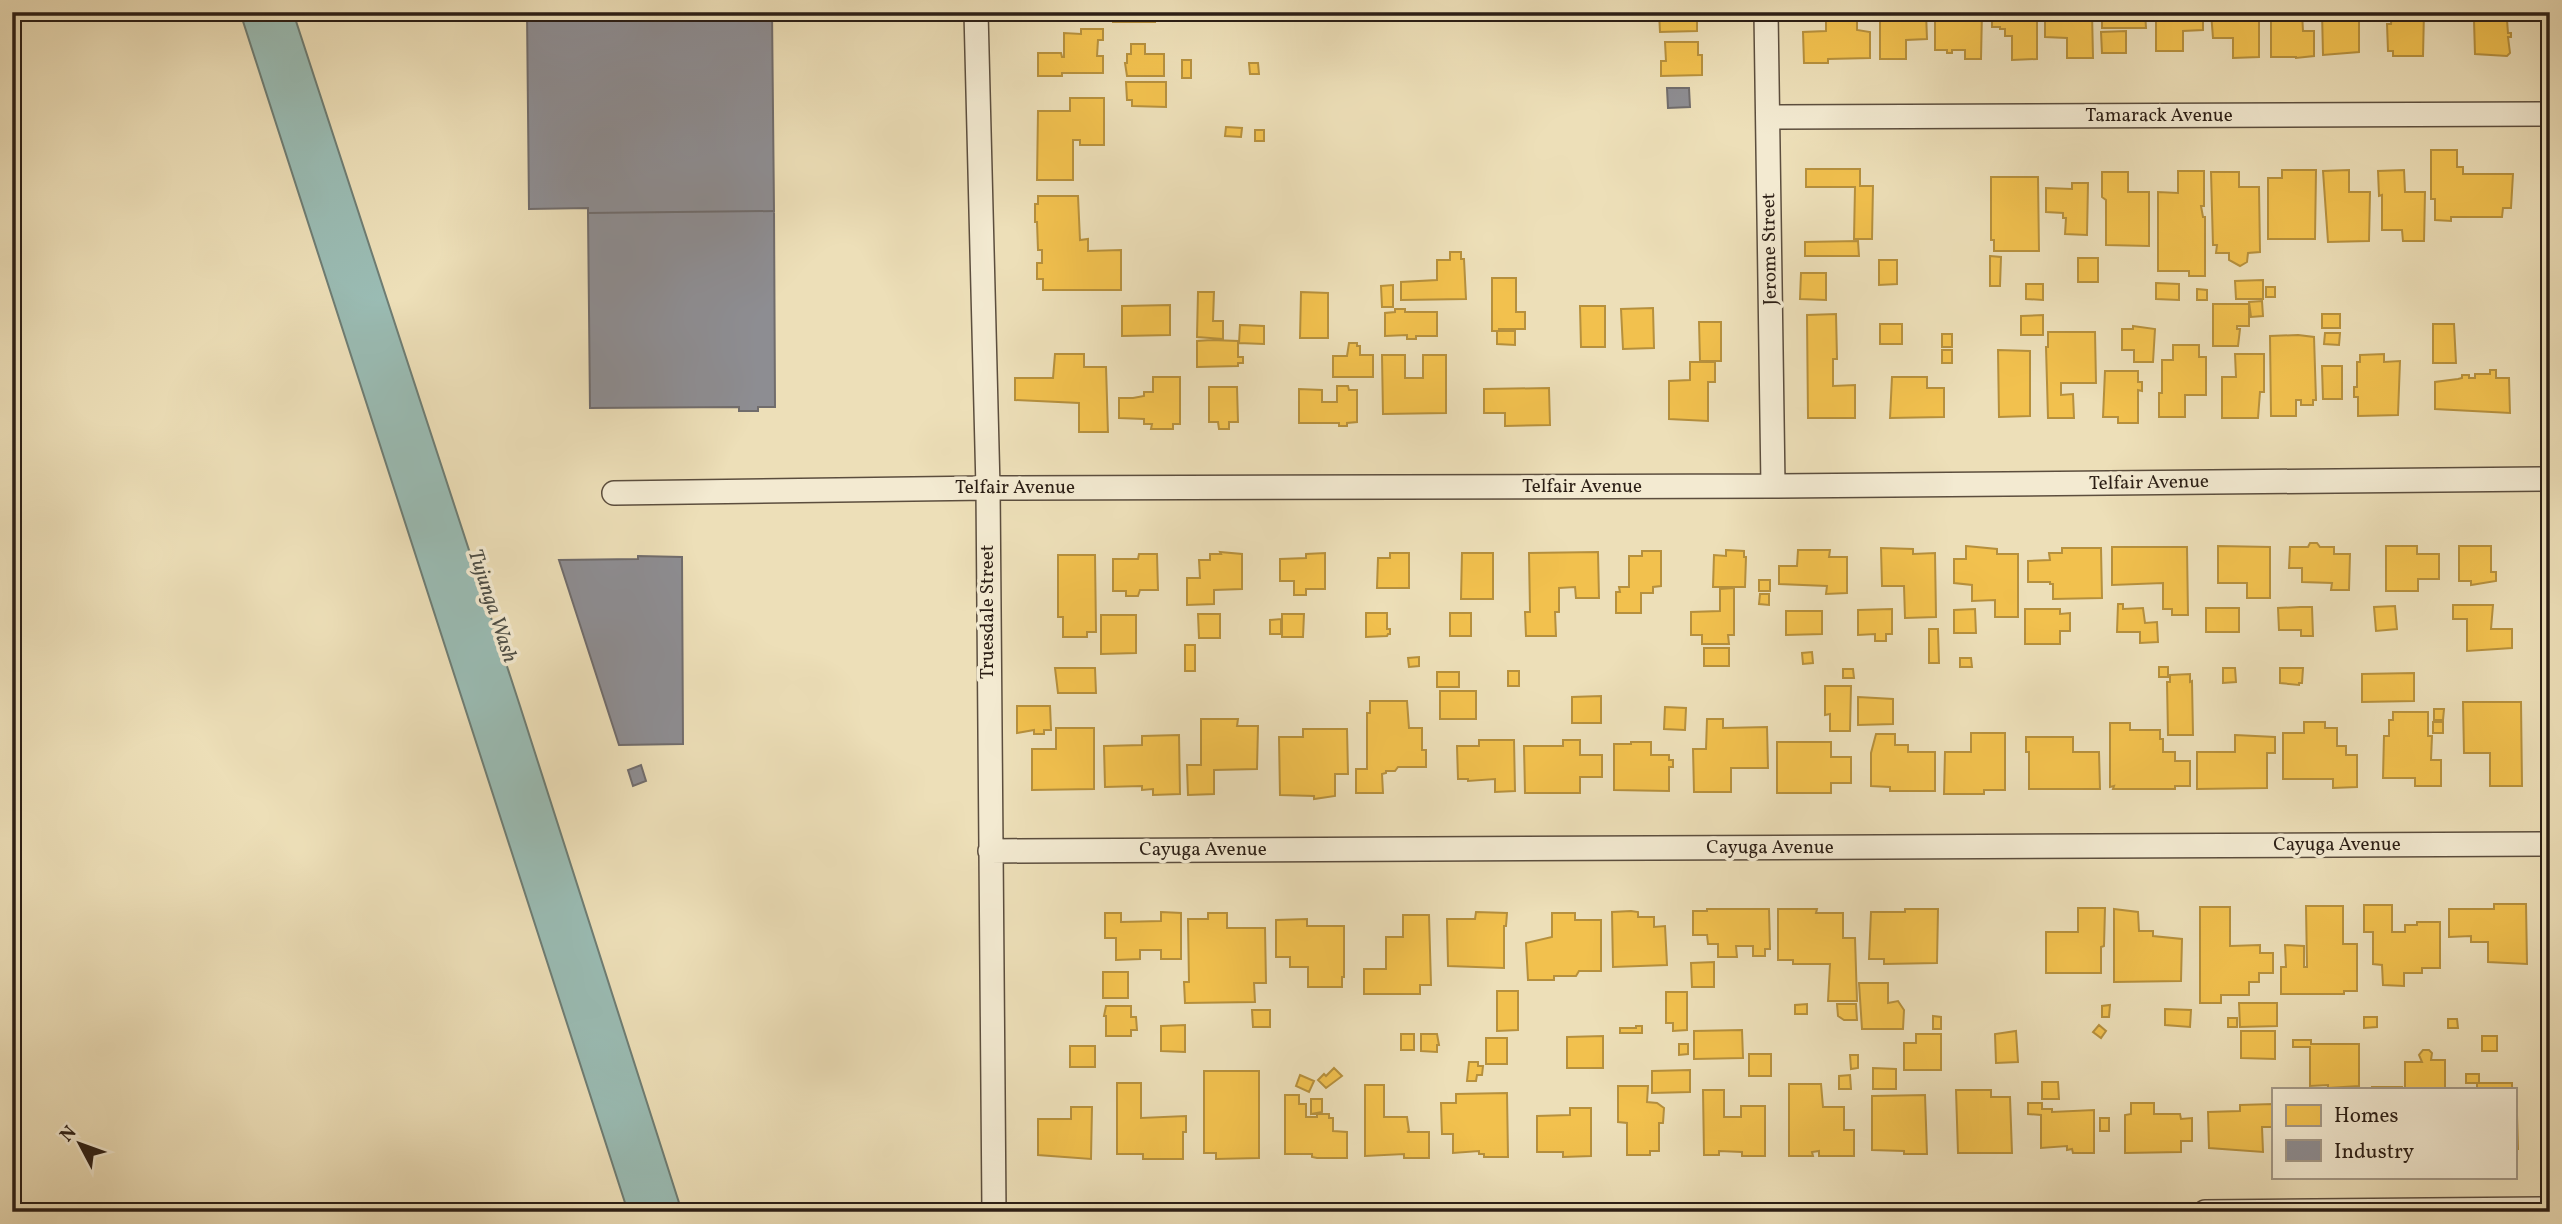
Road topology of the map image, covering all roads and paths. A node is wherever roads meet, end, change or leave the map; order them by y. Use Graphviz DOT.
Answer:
graph roads {
  1 [pos="976,12"];
  2 [pos="1766,12"];
  3 [pos="2550,114"];
  4 [pos="1768,117"];
  5 [pos="2550,479"];
  6 [pos="1773,486"];
  7 [pos="988,488"];
  8 [pos="614,493"];
  9 [pos="2550,844"];
  10 [pos="990,851"];
  11 [pos="2550,1209"];
  12 [pos="994,1212"];
  13 [pos="2205,1212"];
  1 -- 7 [label="street, Truesdale Street"];
  2 -- 4 [label="street, Jerome Street"];
  3 -- 4 [label="street, Tamarack Avenue"];
  4 -- 6 [label="street, Jerome Street"];
  5 -- 6 [label="street, Telfair Avenue"];
  6 -- 7 [label="street, Telfair Avenue"];
  7 -- 8 [label="street, Telfair Avenue"];
  7 -- 10 [label="street, Truesdale Street"];
  9 -- 10 [label="street, Cayuga Avenue"];
  10 -- 12 [label="street, Truesdale Street"];
  11 -- 13 [label="street"];
}
